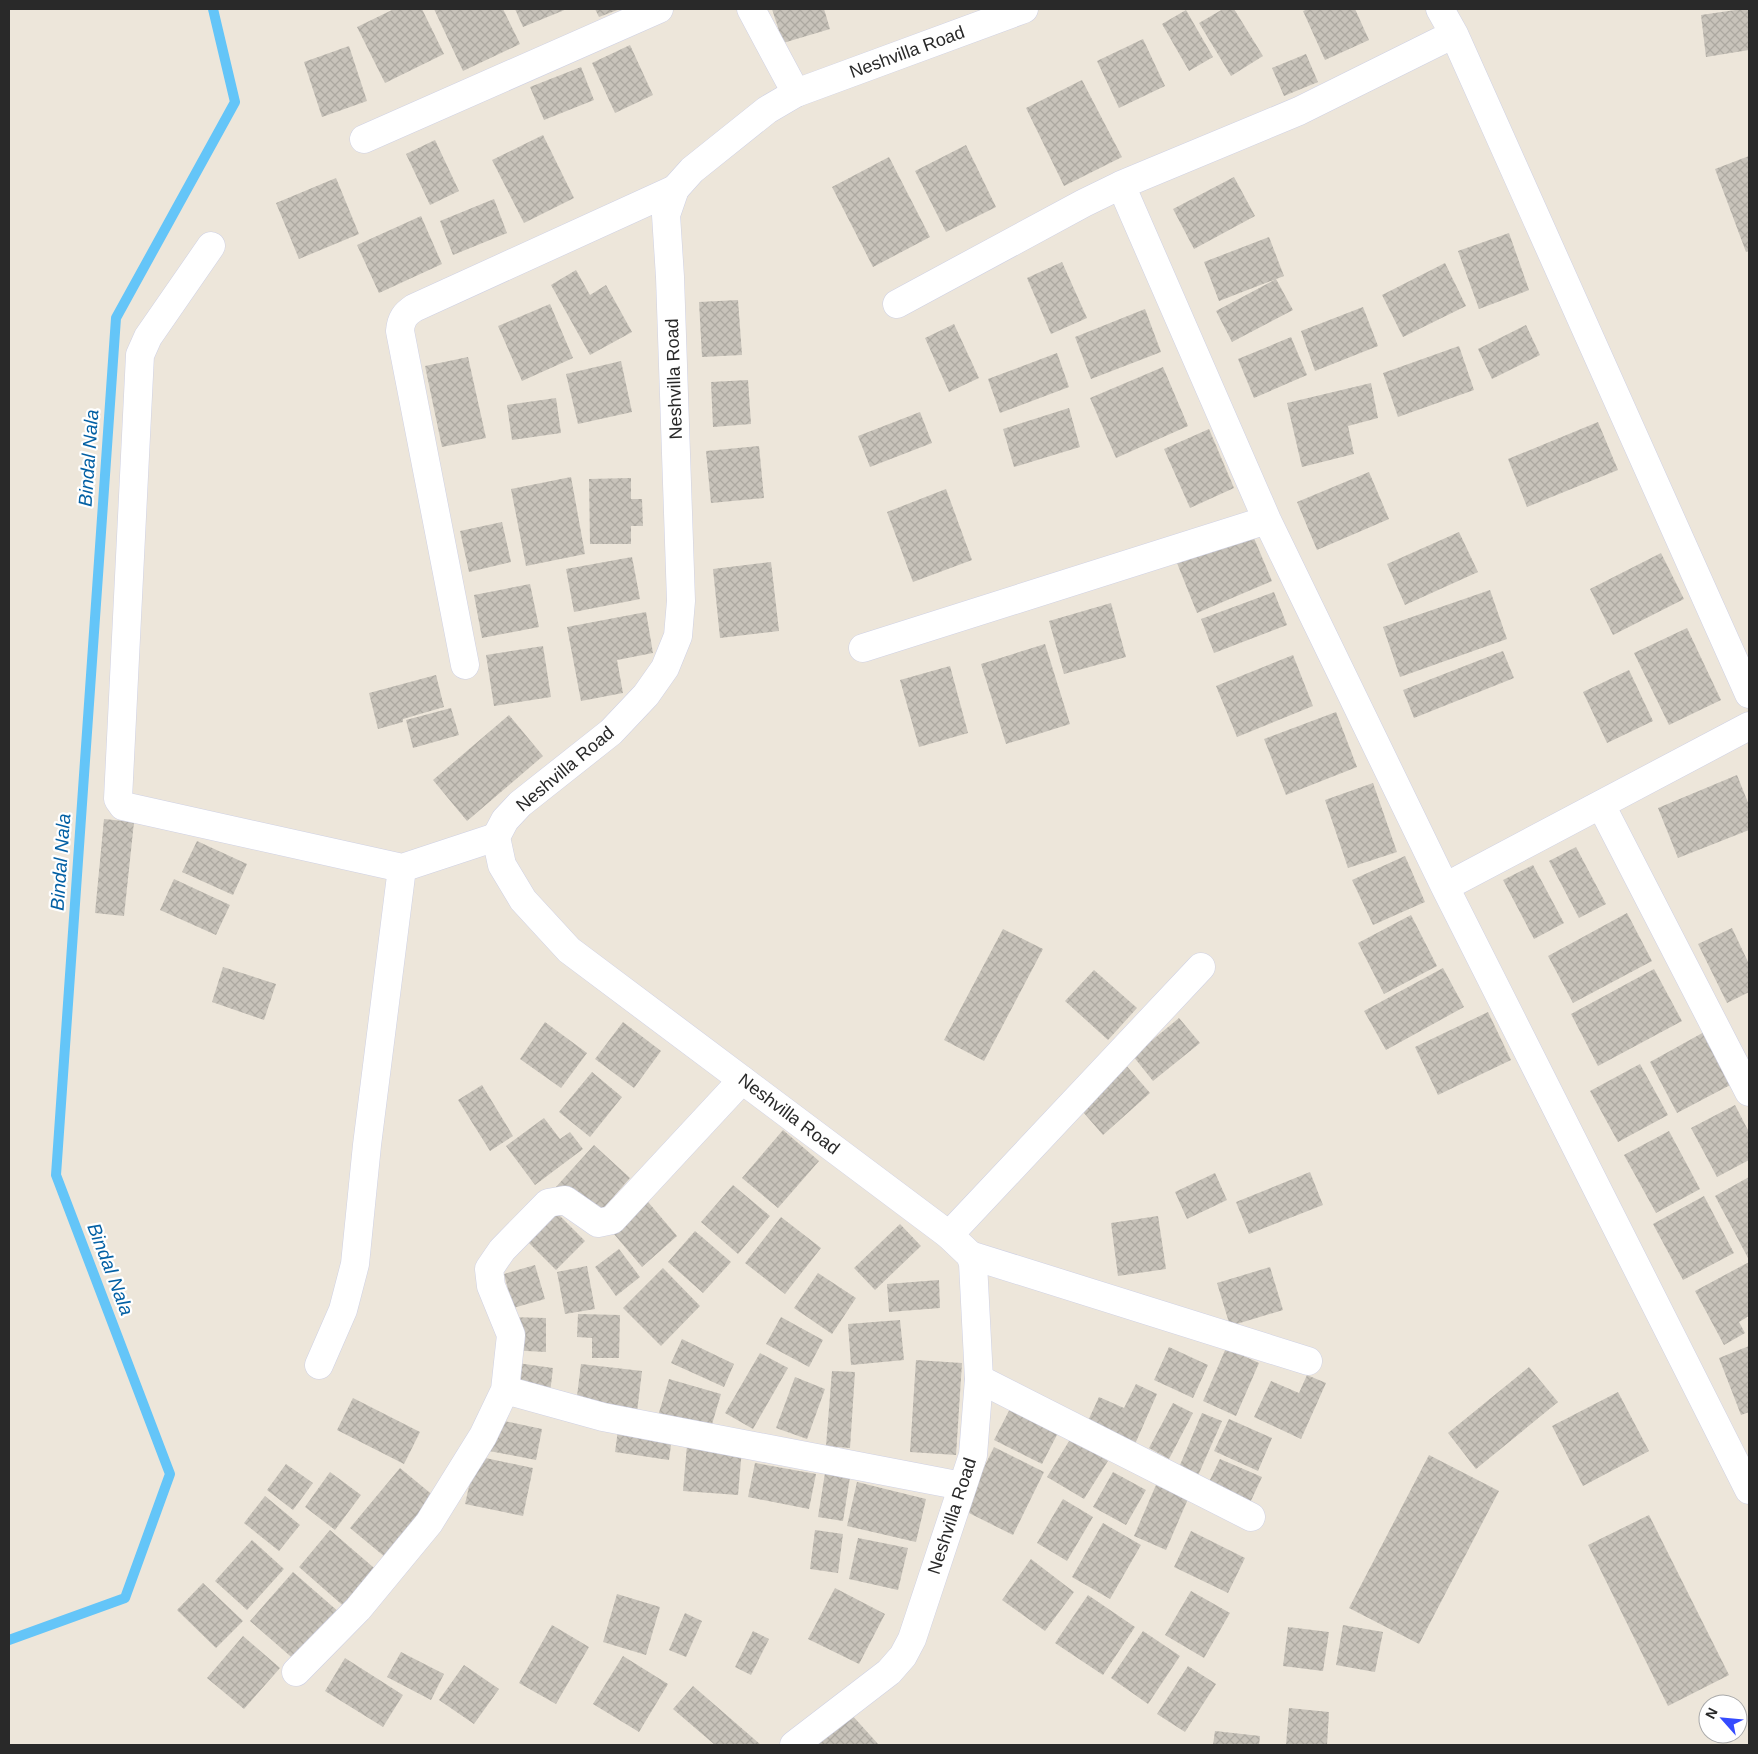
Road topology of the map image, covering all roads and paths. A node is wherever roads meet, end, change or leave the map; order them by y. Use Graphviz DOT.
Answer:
graph roads {
  1 [pos="659,9"];
  2 [pos="751,9"];
  3 [pos="1024,9"];
  4 [pos="1440,9"];
  5 [pos="1454,34"];
  6 [pos="796,93"];
  7 [pos="364,139"];
  8 [pos="1121,185"];
  9 [pos="675,189"];
  10 [pos="211,246"];
  11 [pos="898,304"];
  12 [pos="1267,520"];
  13 [pos="863,648"];
  14 [pos="465,665"];
  15 [pos="1749,694"];
  16 [pos="1749,726"];
  17 [pos="1601,805"];
  18 [pos="496,837"];
  19 [pos="402,868"];
  20 [pos="1445,887"];
  21 [pos="1201,968"];
  22 [pos="742,1080"];
  23 [pos="1749,1092"];
  24 [pos="949,1235"];
  25 [pos="970,1255"];
  26 [pos="1308,1361"];
  27 [pos="319,1365"];
  28 [pos="979,1379"];
  29 [pos="505,1390"];
  30 [pos="962,1486"];
  31 [pos="1749,1490"];
  32 [pos="1251,1517"];
  33 [pos="296,1672"];
  34 [pos="794,1745"];
  1 -- 7 [label="street"];
  2 -- 6 [label="street"];
  3 -- 6 [label="street, Neshvilla Road"];
  4 -- 5 [label="street"];
  5 -- 8 [label="street"];
  5 -- 15 [label="street"];
  6 -- 9 [label="street, Neshvilla Road"];
  8 -- 11 [label="street"];
  8 -- 12 [label="street"];
  9 -- 14 [label="street"];
  9 -- 18 [label="street, Neshvilla Road"];
  10 -- 19 [label="street"];
  12 -- 13 [label="street"];
  12 -- 20 [label="street"];
  16 -- 17 [label="street"];
  17 -- 20 [label="street"];
  17 -- 23 [label="street"];
  18 -- 19 [label="street"];
  18 -- 22 [label="street, Neshvilla Road"];
  19 -- 27 [label="street"];
  20 -- 31 [label="street"];
  21 -- 24 [label="street"];
  22 -- 24 [label="street, Neshvilla Road"];
  22 -- 29 [label="street"];
  24 -- 25 [label="street, Neshvilla Road"];
  25 -- 26 [label="street"];
  25 -- 28 [label="street, Neshvilla Road"];
  28 -- 30 [label="street, Neshvilla Road"];
  28 -- 32 [label="street"];
  29 -- 30 [label="street"];
  29 -- 33 [label="street"];
  30 -- 34 [label="street, Neshvilla Road"];
}
